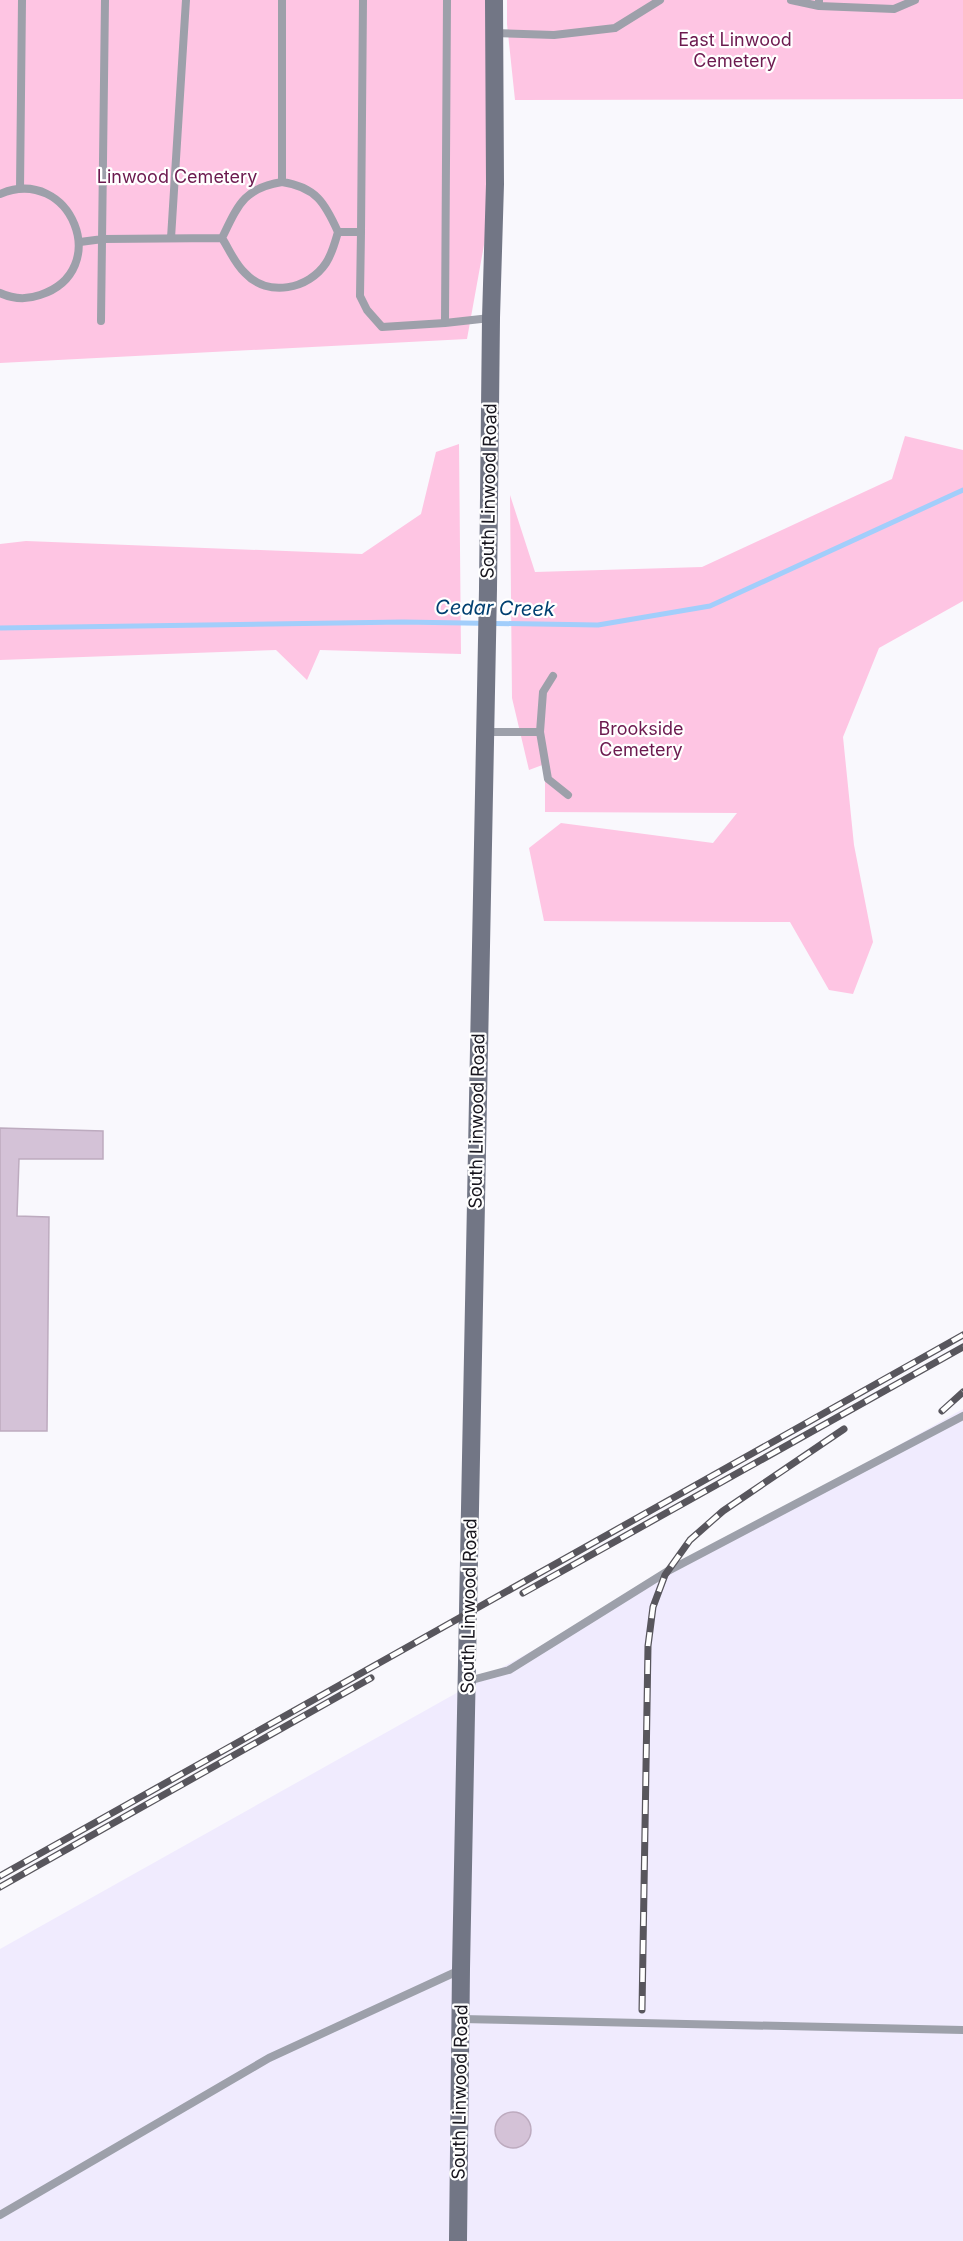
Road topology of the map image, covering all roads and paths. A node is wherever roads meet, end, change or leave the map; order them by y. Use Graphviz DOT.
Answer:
graph roads {
  1 [pos="22,0"];
  2 [pos="105,0"];
  3 [pos="186,0"];
  4 [pos="282,0"];
  5 [pos="363,0"];
  6 [pos="447,0"];
  7 [pos="494,0"];
  8 [pos="660,0"];
  9 [pos="791,0"];
  10 [pos="915,0"];
  11 [pos="819,3"];
  12 [pos="494,33"];
  13 [pos="282,182"];
  14 [pos="20,189"];
  15 [pos="0,194"];
  16 [pos="338,232"];
  17 [pos="361,232"];
  18 [pos="171,238"];
  19 [pos="222,238"];
  20 [pos="103,239"];
  21 [pos="80,242"];
  22 [pos="0,293"];
  23 [pos="491,318"];
  24 [pos="100,321"];
  25 [pos="445,323"];
  26 [pos="553,676"];
  27 [pos="484,732"];
  28 [pos="540,732"];
  29 [pos="568,795"];
  30 [pos="963,1416"];
  31 [pos="468,1681"];
  32 [pos="461,1969"];
  33 [pos="461,2019"];
  34 [pos="963,2030"];
  35 [pos="0,2215"];
  36 [pos="458,2241"];
  1 -- 14 [label="lane"];
  2 -- 20 [label="lane"];
  3 -- 18 [label="lane"];
  4 -- 13 [label="lane"];
  5 -- 17 [label="lane"];
  6 -- 25 [label="lane"];
  7 -- 12 [label="main road, South Linwood Road"];
  8 -- 12 [label="lane"];
  9 -- 11 [label="lane"];
  10 -- 11 [label="lane"];
  12 -- 23 [label="main road, South Linwood Road"];
  13 -- 16 [label="lane"];
  13 -- 19 [label="lane"];
  14 -- 15 [label="lane"];
  14 -- 21 [label="lane"];
  16 -- 17 [label="lane"];
  16 -- 19 [label="lane"];
  17 -- 25 [label="lane"];
  18 -- 19 [label="lane"];
  18 -- 20 [label="lane"];
  20 -- 21 [label="lane"];
  20 -- 24 [label="lane"];
  21 -- 22 [label="lane"];
  23 -- 25 [label="lane"];
  23 -- 27 [label="main road, South Linwood Road"];
  26 -- 28 [label="lane"];
  27 -- 28 [label="lane"];
  27 -- 31 [label="main road, South Linwood Road"];
  28 -- 29 [label="lane"];
  30 -- 31 [label="lane"];
  31 -- 32 [label="main road, South Linwood Road"];
  32 -- 33 [label="main road, South Linwood Road"];
  32 -- 35 [label="lane"];
  33 -- 34 [label="lane"];
  33 -- 36 [label="main road, South Linwood Road"];
}
